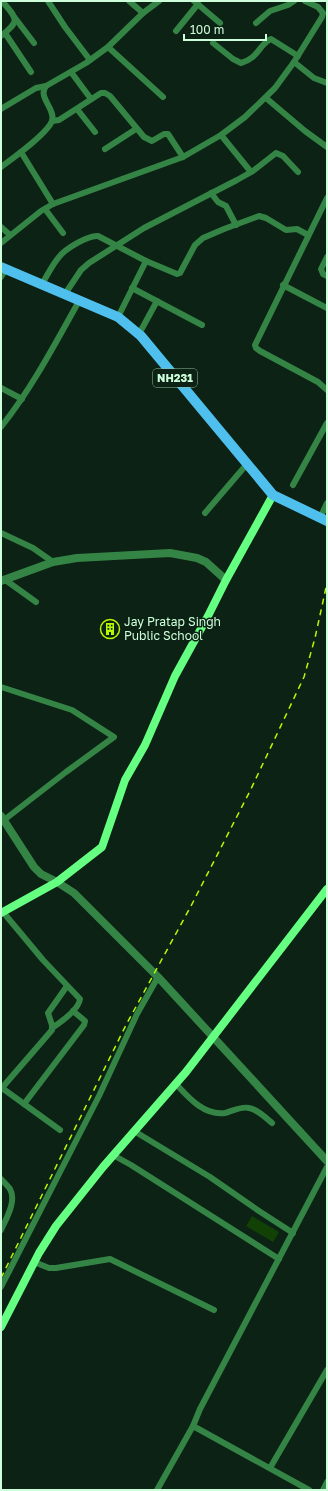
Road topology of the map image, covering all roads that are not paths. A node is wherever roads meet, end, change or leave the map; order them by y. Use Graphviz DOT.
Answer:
graph roads {
  1 [pos="2,1"];
  2 [pos="48,1"];
  3 [pos="129,1"];
  4 [pos="159,1"];
  5 [pos="294,1"];
  6 [pos="305,1"];
  7 [pos="196,2"];
  8 [pos="314,3"];
  9 [pos="143,13"];
  10 [pos="325,14"];
  11 [pos="15,18"];
  12 [pos="220,23"];
  13 [pos="256,23"];
  14 [pos="176,31"];
  15 [pos="3,34"];
  16 [pos="34,43"];
  17 [pos="213,43"];
  18 [pos="108,47"];
  19 [pos="298,56"];
  20 [pos="90,60"];
  21 [pos="294,62"];
  22 [pos="32,72"];
  23 [pos="71,72"];
  24 [pos="327,83"];
  25 [pos="46,86"];
  26 [pos="163,97"];
  27 [pos="266,98"];
  28 [pos="91,100"];
  29 [pos="1,109"];
  30 [pos="77,109"];
  31 [pos="52,121"];
  32 [pos="136,129"];
  33 [pos="96,132"];
  34 [pos="221,135"];
  35 [pos="327,147"];
  36 [pos="105,149"];
  37 [pos="21,152"];
  38 [pos="183,157"];
  39 [pos="1,167"];
  40 [pos="251,172"];
  41 [pos="298,172"];
  42 [pos="211,193"];
  43 [pos="327,198"];
  44 [pos="52,204"];
  45 [pos="44,209"];
  46 [pos="236,225"];
  47 [pos="1,227"];
  48 [pos="63,233"];
  49 [pos="10,235"];
  50 [pos="308,235"];
  51 [pos="1,243"];
  52 [pos="117,246"];
  53 [pos="327,257"];
  54 [pos="146,261"];
  55 [pos="3,271"];
  56 [pos="327,276"];
  57 [pos="42,284"];
  58 [pos="283,286"];
  59 [pos="132,288"];
  60 [pos="64,294"];
  61 [pos="79,301"];
  62 [pos="157,301"];
  63 [pos="327,308"];
  64 [pos="118,317"];
  65 [pos="202,326"];
  66 [pos="139,334"];
  67 [pos="1,388"];
  68 [pos="327,390"];
  69 [pos="22,399"];
  70 [pos="327,423"];
  71 [pos="1,427"];
  72 [pos="247,464"];
  73 [pos="293,485"];
  74 [pos="273,495"];
  75 [pos="327,503"];
  76 [pos="205,513"];
  77 [pos="323,519"];
  78 [pos="1,533"];
  79 [pos="53,562"];
  80 [pos="2,580"];
  81 [pos="226,580"];
  82 [pos="36,602"];
  83 [pos="1,687"];
  84 [pos="2,818"];
  85 [pos="57,882"];
  86 [pos="327,889"];
  87 [pos="2,912"];
  88 [pos="158,977"];
  89 [pos="67,986"];
  90 [pos="73,1011"];
  91 [pos="52,1028"];
  92 [pos="213,1037"];
  93 [pos="176,1084"];
  94 [pos="2,1088"];
  95 [pos="24,1104"];
  96 [pos="272,1123"];
  97 [pos="60,1130"];
  98 [pos="134,1131"];
  99 [pos="112,1155"];
  100 [pos="327,1161"];
  101 [pos="327,1167"];
  102 [pos="1,1179"];
  103 [pos="1,1230"];
  104 [pos="293,1233"];
  105 [pos="279,1260"];
  106 [pos="34,1262"];
  107 [pos="1,1286"];
  108 [pos="214,1310"];
  109 [pos="1,1327"];
  110 [pos="327,1370"];
  111 [pos="193,1426"];
  112 [pos="270,1468"];
  113 [pos="327,1482"];
  114 [pos="157,1490"];
  115 [pos="309,1490"];
  116 [pos="323,1490"];
  1 -- 11 [label="street"];
  2 -- 20 [label="street"];
  3 -- 9 [label="street"];
  4 -- 9 [label="street"];
  5 -- 13 [label="street"];
  6 -- 8 [label="street"];
  7 -- 12 [label="street"];
  7 -- 14 [label="street"];
  8 -- 10 [label="street"];
  9 -- 18 [label="street"];
  10 -- 19 [label="street"];
  11 -- 15 [label="street"];
  11 -- 16 [label="street"];
  15 -- 22 [label="street"];
  17 -- 19 [label="street"];
  18 -- 20 [label="street"];
  18 -- 26 [label="street"];
  19 -- 21 [label="street"];
  20 -- 23 [label="street"];
  21 -- 24 [label="street"];
  21 -- 27 [label="street"];
  23 -- 25 [label="street"];
  23 -- 28 [label="street"];
  25 -- 29 [label="street"];
  25 -- 31 [label="street"];
  27 -- 34 [label="street"];
  27 -- 35 [label="street"];
  28 -- 30 [label="street"];
  28 -- 32 [label="street"];
  30 -- 31 [label="street"];
  30 -- 33 [label="street"];
  31 -- 37 [label="street"];
  32 -- 36 [label="street"];
  32 -- 38 [label="street"];
  34 -- 38 [label="street"];
  34 -- 40 [label="street"];
  37 -- 39 [label="street"];
  37 -- 44 [label="street"];
  38 -- 44 [label="street"];
  40 -- 41 [label="street"];
  40 -- 42 [label="street"];
  42 -- 46 [label="street"];
  42 -- 52 [label="street"];
  43 -- 50 [label="street"];
  44 -- 45 [label="street"];
  45 -- 48 [label="street"];
  45 -- 49 [label="street"];
  46 -- 50 [label="street"];
  46 -- 54 [label="street"];
  47 -- 49 [label="street"];
  49 -- 51 [label="street"];
  50 -- 58 [label="street"];
  52 -- 54 [label="street"];
  52 -- 57 [label="street"];
  52 -- 60 [label="street"];
  53 -- 56 [label="street"];
  54 -- 59 [label="street"];
  55 -- 57 [label="highway, NH231"];
  57 -- 60 [label="highway, NH231"];
  58 -- 63 [label="street"];
  58 -- 68 [label="street"];
  59 -- 62 [label="street"];
  59 -- 64 [label="street"];
  60 -- 61 [label="highway, NH231"];
  61 -- 64 [label="highway, NH231"];
  61 -- 69 [label="street"];
  62 -- 65 [label="street"];
  62 -- 66 [label="street"];
  64 -- 66 [label="highway, NH231"];
  66 -- 72 [label="highway, NH231"];
  67 -- 69 [label="street"];
  69 -- 71 [label="street"];
  70 -- 73 [label="street"];
  72 -- 74 [label="highway, NH231"];
  72 -- 76 [label="street"];
  74 -- 77 [label="highway, NH231"];
  74 -- 81 [label="main road"];
  75 -- 77 [label="street"];
  78 -- 79 [label="street"];
  79 -- 80 [label="street"];
  79 -- 81 [label="street"];
  80 -- 82 [label="street"];
  81 -- 85 [label="main road"];
  83 -- 84 [label="street"];
  84 -- 85 [label="street"];
  85 -- 87 [label="main road"];
  85 -- 88 [label="street"];
  86 -- 92 [label="main road"];
  87 -- 89 [label="street"];
  88 -- 92 [label="street"];
  88 -- 107 [label="street"];
  89 -- 90 [label="street"];
  89 -- 91 [label="street"];
  90 -- 91 [label="street"];
  90 -- 95 [label="street"];
  91 -- 94 [label="street"];
  92 -- 93 [label="main road"];
  92 -- 100 [label="street"];
  93 -- 96 [label="street"];
  93 -- 98 [label="main road"];
  94 -- 95 [label="street"];
  95 -- 97 [label="street"];
  98 -- 99 [label="main road"];
  98 -- 104 [label="street"];
  99 -- 105 [label="street"];
  99 -- 106 [label="main road"];
  101 -- 104 [label="street"];
  102 -- 103 [label="street"];
  104 -- 105 [label="street"];
  105 -- 111 [label="street"];
  106 -- 108 [label="street"];
  106 -- 109 [label="main road"];
  110 -- 112 [label="street"];
  111 -- 112 [label="street"];
  111 -- 114 [label="street"];
  112 -- 115 [label="street"];
  113 -- 116 [label="street"];
}
